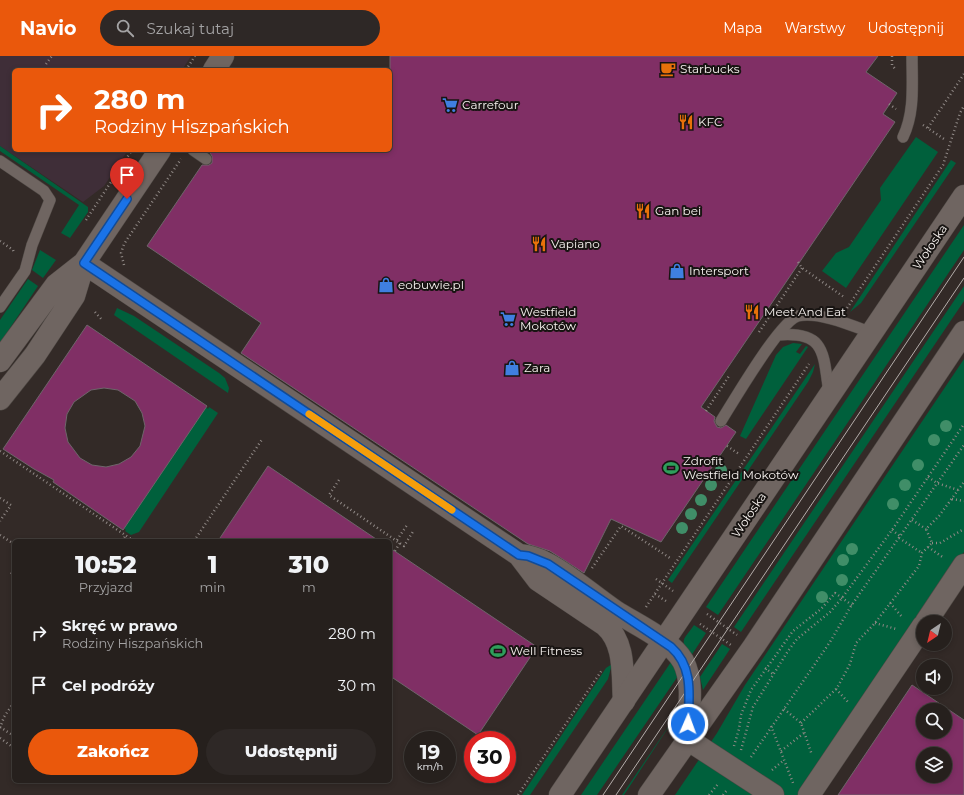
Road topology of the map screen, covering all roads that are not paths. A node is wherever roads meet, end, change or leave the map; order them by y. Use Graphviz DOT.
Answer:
graph roads {
  1 [pos="224,56"];
  2 [pos="912,56"];
  3 [pos="215,68"];
  4 [pos="903,137"];
  5 [pos="161,152"];
  6 [pos="196,152"];
  7 [pos="206,159"];
  8 [pos="0,161"];
  9 [pos="964,196"];
  10 [pos="84,263"];
  11 [pos="0,307"];
  12 [pos="964,332"];
  13 [pos="872,333"];
  14 [pos="778,335"];
  15 [pos="0,360"];
  16 [pos="2,392"];
  17 [pos="830,395"];
  18 [pos="721,421"];
  19 [pos="519,555"];
  20 [pos="964,565"];
  21 [pos="931,615"];
  22 [pos="916,636"];
  23 [pos="663,641"];
  24 [pos="624,700"];
  25 [pos="687,739"];
  26 [pos="802,791"];
  27 [pos="560,795"];
  28 [pos="649,795"];
  29 [pos="773,795"];
  1 -- 3 [label="street"];
  2 -- 4 [label="lane"];
  5 -- 10 [label="street"];
  6 -- 7 [label="lane"];
  8 -- 11 [label="lane"];
  9 -- 13 [label="street, Wołoska"];
  10 -- 15 [label="street"];
  10 -- 16 [label="street"];
  10 -- 19 [label="street"];
  12 -- 25 [label="street"];
  13 -- 14 [label="lane"];
  13 -- 17 [label="street, Wołoska"];
  14 -- 17 [label="lane"];
  14 -- 18 [label="lane"];
  17 -- 23 [label="street, Wołoska"];
  19 -- 23 [label="street"];
  19 -- 24 [label="street"];
  20 -- 21 [label="street"];
  22 -- 26 [label="street"];
  23 -- 24 [label="street, Wołoska"];
  23 -- 25 [label="street"];
  24 -- 27 [label="street, Wołoska"];
  25 -- 28 [label="street"];
  25 -- 29 [label="street"];
}
